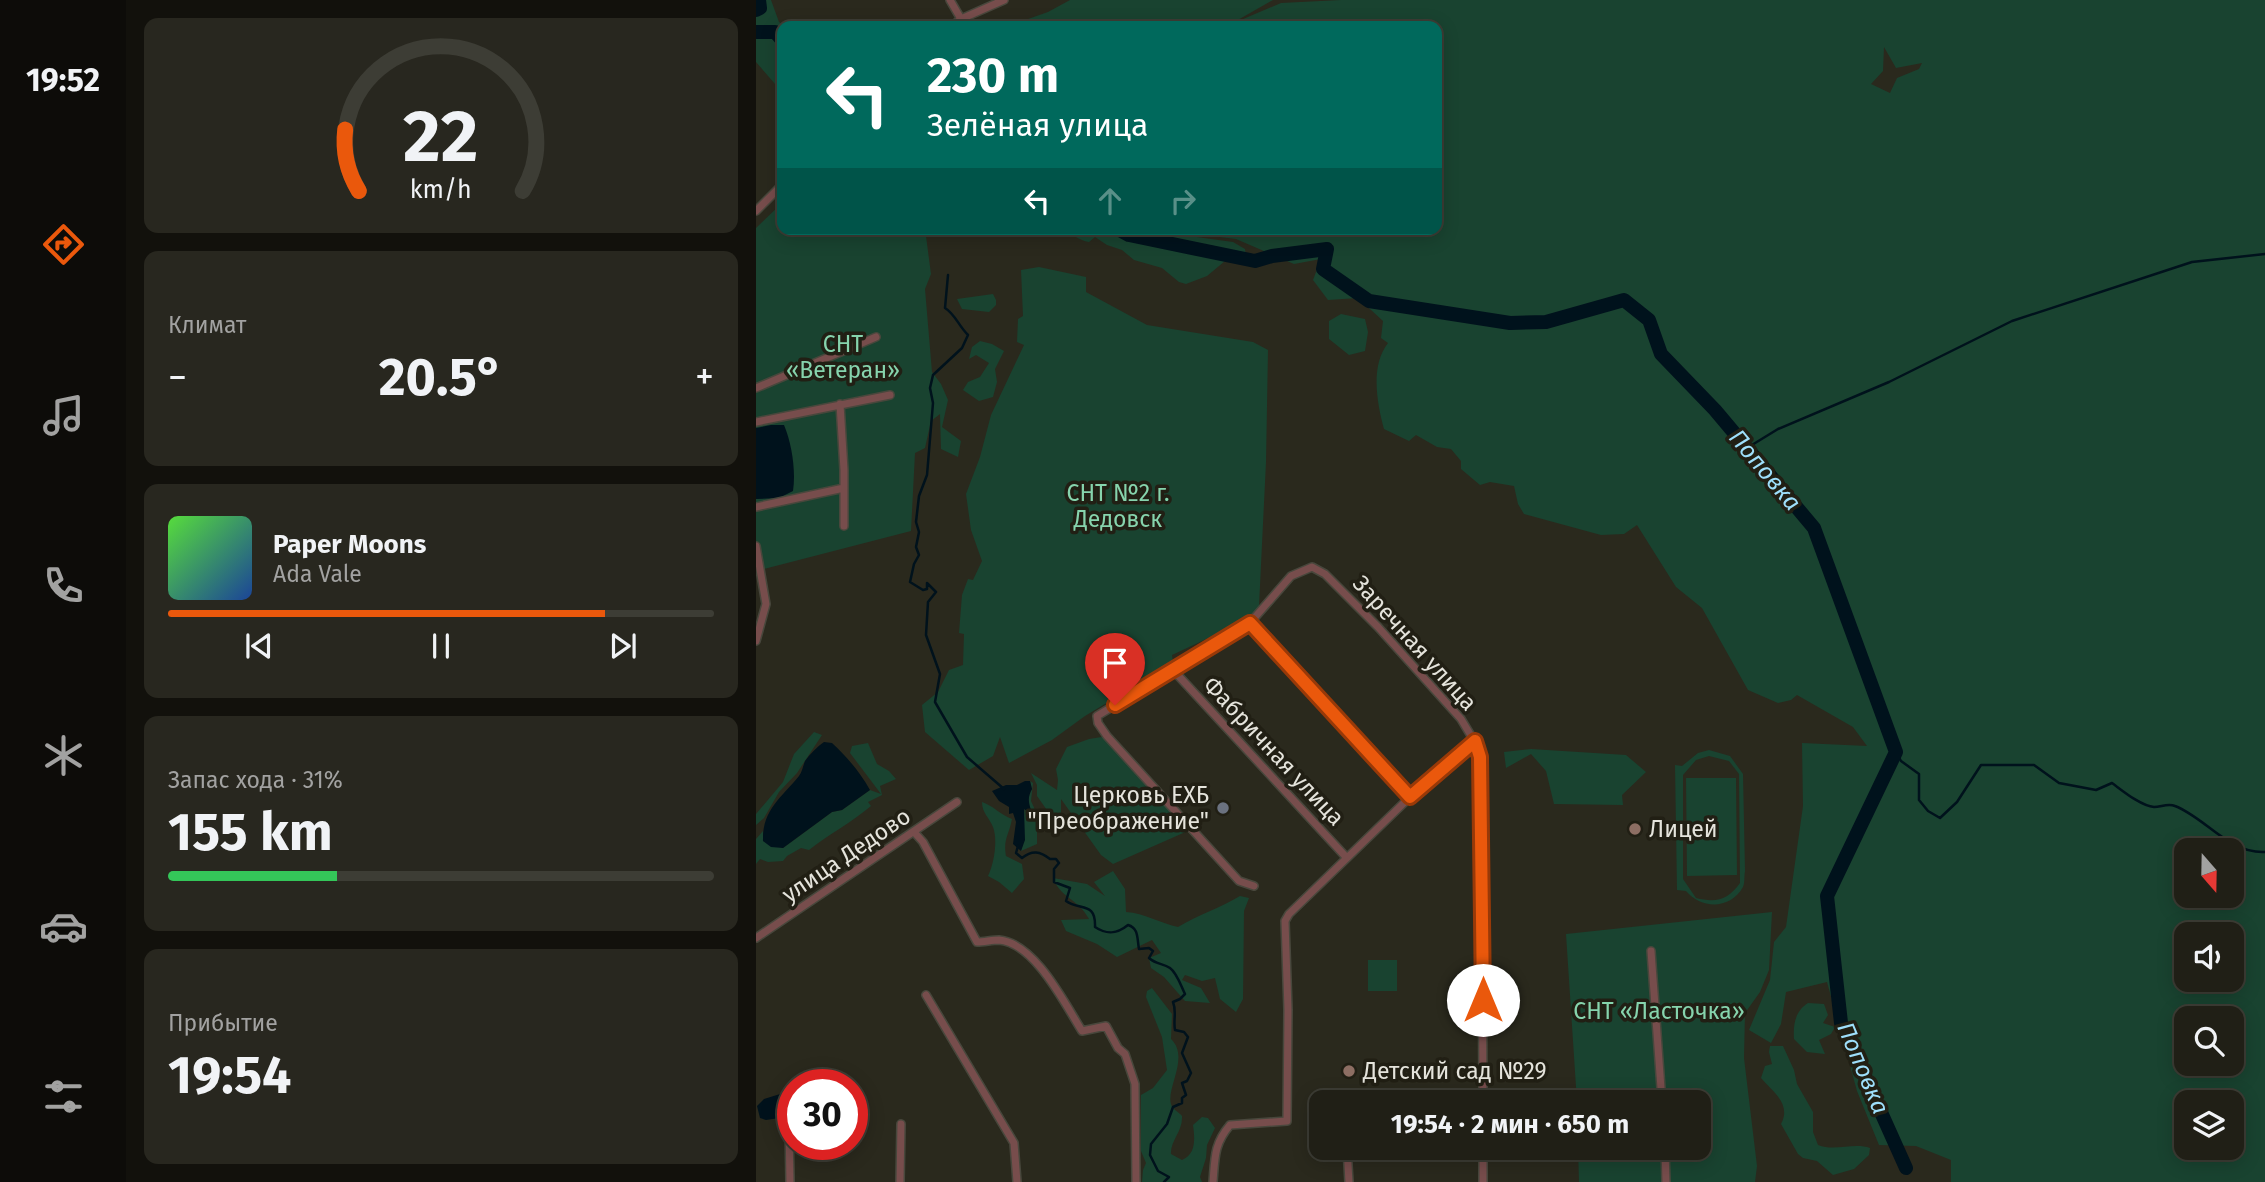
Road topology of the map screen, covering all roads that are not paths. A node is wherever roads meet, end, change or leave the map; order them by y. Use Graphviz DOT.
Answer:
graph roads {
  1 [pos="950,0"];
  2 [pos="1004,0"];
  3 [pos="961,19"];
  4 [pos="958,21"];
  5 [pos="777,191"];
  6 [pos="756,211"];
  7 [pos="876,337"];
  8 [pos="756,388"];
  9 [pos="890,395"];
  10 [pos="840,404"];
  11 [pos="756,422"];
  12 [pos="844,488"];
  13 [pos="756,507"];
  14 [pos="844,526"];
  15 [pos="756,546"];
  16 [pos="1250,623"];
  17 [pos="756,641"];
  18 [pos="1174,671"];
  19 [pos="1475,741"];
  20 [pos="1410,797"];
  21 [pos="957,802"];
  22 [pos="914,832"];
  23 [pos="1346,857"];
  24 [pos="1254,886"];
  25 [pos="756,939"];
  26 [pos="1651,951"];
  27 [pos="926,995"];
  28 [pos="1483,1090"];
  29 [pos="1661,1090"];
  30 [pos="901,1124"];
  31 [pos="790,1160"];
  32 [pos="1348,1160"];
  33 [pos="1483,1160"];
  34 [pos="1665,1160"];
  35 [pos="790,1182"];
  36 [pos="900,1182"];
  37 [pos="1017,1182"];
  38 [pos="1136,1182"];
  39 [pos="1213,1182"];
  40 [pos="1349,1182"];
  41 [pos="1483,1182"];
  42 [pos="1666,1182"];
  1 -- 3 [label="street"];
  2 -- 3 [label="street"];
  3 -- 4 [label="street"];
  5 -- 6 [label="street"];
  7 -- 8 [label="street"];
  9 -- 10 [label="street"];
  10 -- 11 [label="street"];
  10 -- 12 [label="street"];
  12 -- 13 [label="street"];
  12 -- 14 [label="street"];
  15 -- 17 [label="street"];
  16 -- 18 [label="street"];
  16 -- 19 [label="street, Заречная улица"];
  16 -- 20 [label="street"];
  18 -- 23 [label="street, Фабричная улица"];
  18 -- 24 [label="street"];
  19 -- 20 [label="street"];
  19 -- 28 [label="street"];
  20 -- 23 [label="street"];
  21 -- 22 [label="street, улица Дедово"];
  22 -- 25 [label="street, улица Дедово"];
  22 -- 38 [label="street"];
  23 -- 39 [label="street"];
  26 -- 29 [label="street"];
  27 -- 37 [label="street"];
  30 -- 36 [label="street"];
  31 -- 35 [label="street"];
  32 -- 40 [label="street"];
  33 -- 41 [label="street"];
  34 -- 42 [label="street"];
}
